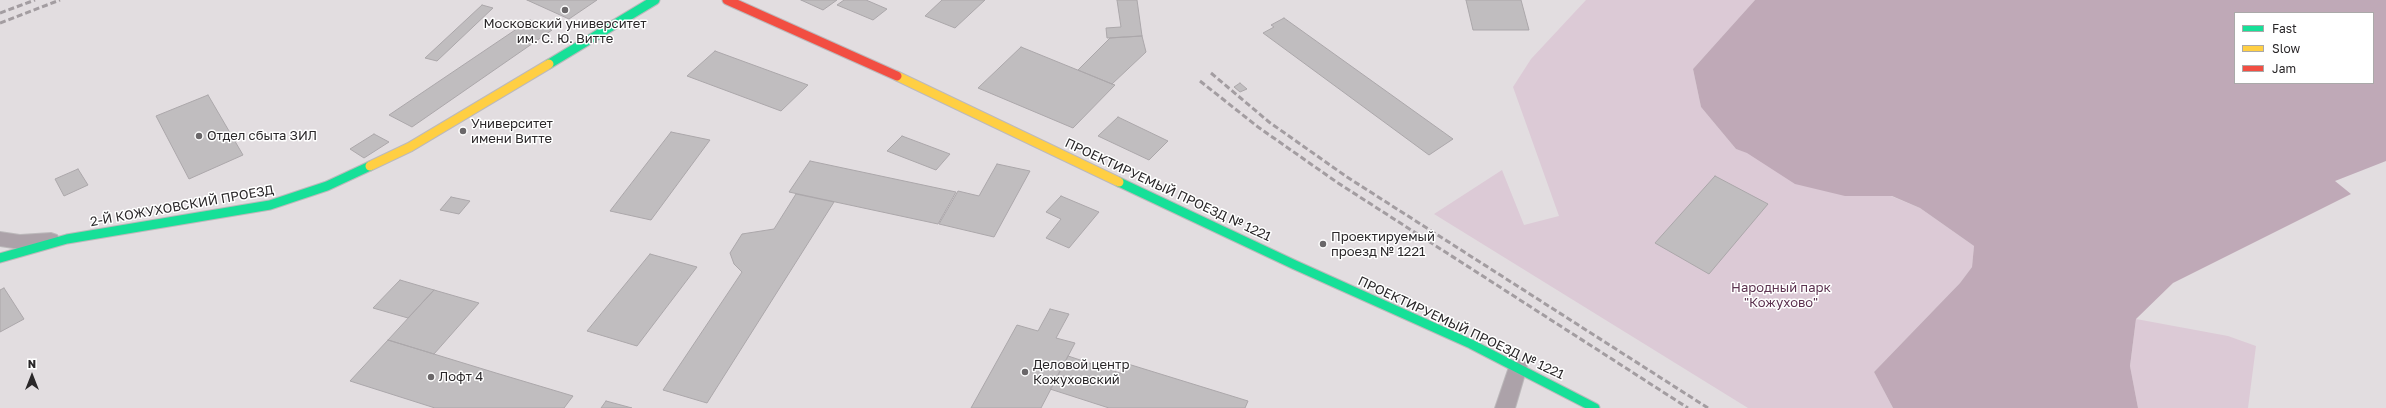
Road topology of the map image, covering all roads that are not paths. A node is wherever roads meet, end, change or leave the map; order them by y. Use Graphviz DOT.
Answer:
graph roads {
  1 [pos="655,0"];
  2 [pos="727,0"];
  3 [pos="0,239"];
  4 [pos="67,239"];
  5 [pos="0,258"];
  6 [pos="1518,367"];
  7 [pos="1505,408"];
  8 [pos="1595,408"];
  1 -- 4 [label="street, 2-Й КОЖУХОВСКИЙ ПРОЕЗД"];
  2 -- 6 [label="street, ПРОЕКТИРУЕМЫЙ ПРОЕЗД № 1221"];
  3 -- 4 [label="street"];
  4 -- 5 [label="street, 2-Й КОЖУХОВСКИЙ ПРОЕЗД"];
  6 -- 7 [label="street"];
  6 -- 8 [label="street, ПРОЕКТИРУЕМЫЙ ПРОЕЗД № 1221"];
}
